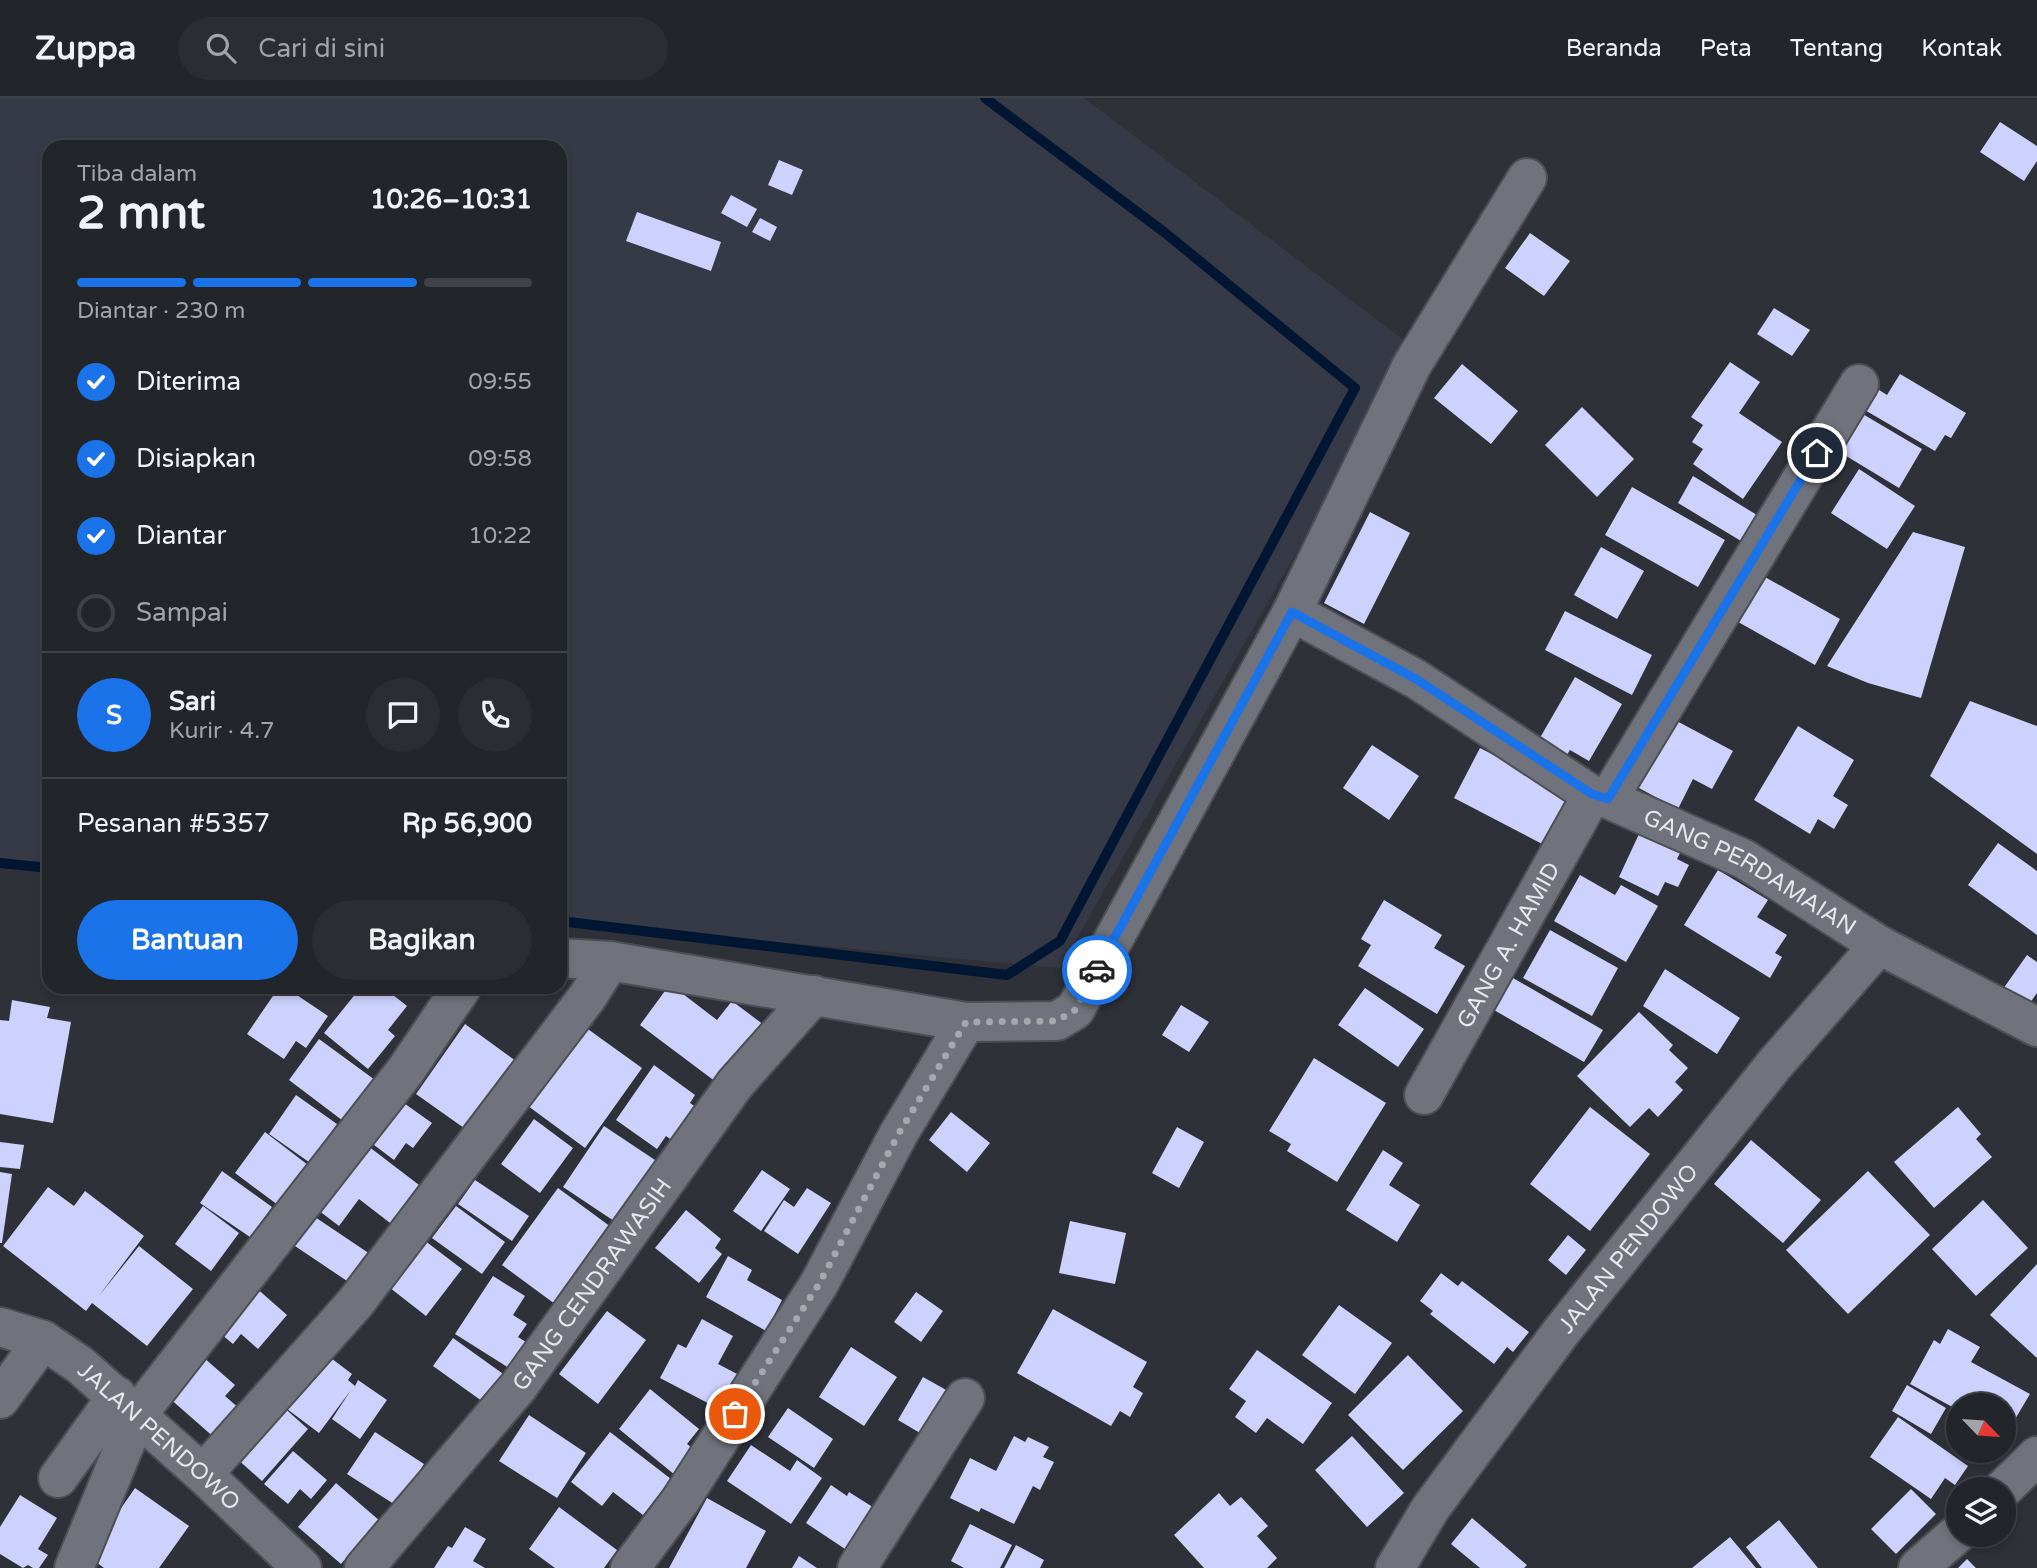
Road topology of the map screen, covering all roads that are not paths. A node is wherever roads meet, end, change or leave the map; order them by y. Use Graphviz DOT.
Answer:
graph roads {
  1 [pos="1527,178"];
  2 [pos="1859,384"];
  3 [pos="1292,612"];
  4 [pos="1600,797"];
  5 [pos="1879,945"];
  6 [pos="567,958"];
  7 [pos="610,961"];
  8 [pos="456,994"];
  9 [pos="814,995"];
  10 [pos="966,1022"];
  11 [pos="2037,1027"];
  12 [pos="1424,1095"];
  13 [pos="0,1327"];
  14 [pos="43,1340"];
  15 [pos="965,1398"];
  16 [pos="0,1399"];
  17 [pos="127,1406"];
  18 [pos="2037,1456"];
  19 [pos="203,1474"];
  20 [pos="2015,1477"];
  21 [pos="58,1478"];
  22 [pos="1946,1544"];
  23 [pos="1397,1567"];
  24 [pos="74,1568"];
  25 [pos="302,1568"];
  26 [pos="364,1568"];
  27 [pos="630,1568"];
  28 [pos="857,1568"];
  29 [pos="1918,1568"];
  1 -- 3 [label="street"];
  2 -- 4 [label="street, GANG A. HAMID"];
  3 -- 4 [label="street, GANG PERDAMAIAN"];
  3 -- 10 [label="street"];
  4 -- 5 [label="street, GANG PERDAMAIAN"];
  4 -- 12 [label="street, GANG A. HAMID"];
  5 -- 11 [label="street, GANG PERDAMAIAN"];
  5 -- 23 [label="street, JALAN PENDOWO"];
  6 -- 7 [label="street"];
  7 -- 9 [label="street"];
  7 -- 19 [label="street"];
  8 -- 17 [label="street"];
  9 -- 10 [label="street"];
  9 -- 26 [label="street, GANG CENDRAWASIH"];
  10 -- 27 [label="street"];
  13 -- 14 [label="street, JALAN PENDOWO"];
  14 -- 16 [label="street"];
  14 -- 17 [label="street, JALAN PENDOWO"];
  15 -- 28 [label="street"];
  17 -- 19 [label="street, JALAN PENDOWO"];
  17 -- 21 [label="street"];
  17 -- 24 [label="street"];
  18 -- 20 [label="street"];
  19 -- 25 [label="street, JALAN PENDOWO"];
  22 -- 29 [label="street"];
}
